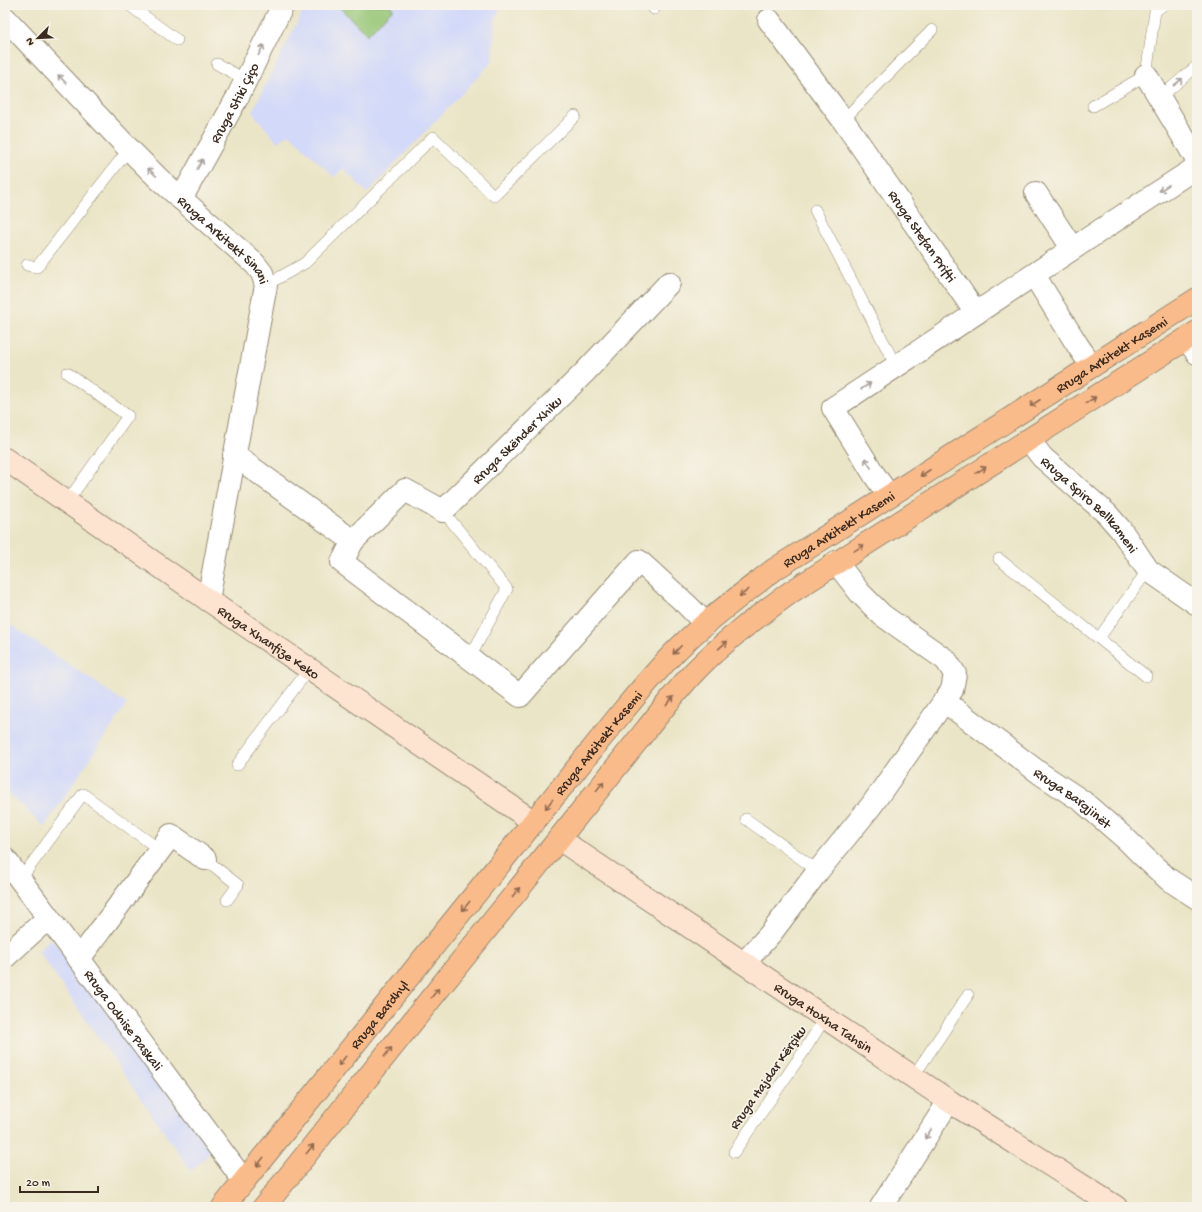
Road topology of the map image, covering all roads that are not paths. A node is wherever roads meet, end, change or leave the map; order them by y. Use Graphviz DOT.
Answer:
graph roads {
  1 [pos="129,5"];
  2 [pos="283,5"];
  3 [pos="1163,5"];
  4 [pos="5,18"];
  5 [pos="769,20"];
  6 [pos="932,30"];
  7 [pos="177,40"];
  8 [pos="217,64"];
  9 [pos="1197,66"];
  10 [pos="1146,75"];
  11 [pos="246,80"];
  12 [pos="1159,98"];
  13 [pos="1093,106"];
  14 [pos="575,116"];
  15 [pos="843,120"];
  16 [pos="129,149"];
  17 [pos="1197,160"];
  18 [pos="1197,167"];
  19 [pos="1036,193"];
  20 [pos="181,199"];
  21 [pos="815,210"];
  22 [pos="1072,248"];
  23 [pos="27,265"];
  24 [pos="1034,275"];
  25 [pos="669,283"];
  26 [pos="266,285"];
  27 [pos="1197,299"];
  28 [pos="976,313"];
  29 [pos="1194,341"];
  30 [pos="896,366"];
  31 [pos="1092,366"];
  32 [pos="67,373"];
  33 [pos="1029,440"];
  34 [pos="234,455"];
  35 [pos="5,459"];
  36 [pos="890,496"];
  37 [pos="67,502"];
  38 [pos="443,511"];
  39 [pos="353,541"];
  40 [pos="999,559"];
  41 [pos="836,562"];
  42 [pos="1148,570"];
  43 [pos="208,600"];
  44 [pos="1197,604"];
  45 [pos="706,624"];
  46 [pos="1099,638"];
  47 [pos="469,659"];
  48 [pos="309,669"];
  49 [pos="1146,676"];
  50 [pos="944,701"];
  51 [pos="237,765"];
  52 [pos="746,819"];
  53 [pos="534,822"];
  54 [pos="559,839"];
  55 [pos="160,850"];
  56 [pos="5,859"];
  57 [pos="205,859"];
  58 [pos="818,871"];
  59 [pos="20,880"];
  60 [pos="1197,898"];
  61 [pos="226,900"];
  62 [pos="48,918"];
  63 [pos="5,957"];
  64 [pos="79,959"];
  65 [pos="744,963"];
  66 [pos="968,995"];
  67 [pos="825,1018"];
  68 [pos="913,1077"];
  69 [pos="949,1101"];
  70 [pos="734,1152"];
  71 [pos="244,1181"];
  72 [pos="269,1205"];
  73 [pos="223,1207"];
  74 [pos="881,1207"];
  75 [pos="1116,1207"];
  1 -- 7 [label="lane"];
  11 -- 2 [label="street, Rruga Stiki Çiço, one-way"];
  3 -- 10 [label="lane"];
  16 -- 4 [label="street, Rruga Arkitekt Sinani, one-way"];
  5 -- 15 [label="street, Rruga Stefan Prifti"];
  6 -- 15 [label="lane"];
  8 -- 11 [label="lane"];
  12 -- 9 [label="lane, one-way"];
  10 -- 12 [label="street"];
  10 -- 13 [label="lane"];
  20 -- 11 [label="street, Rruga Stiki Çiço, one-way"];
  12 -- 17 [label="street"];
  14 -- 26 [label="lane"];
  15 -- 28 [label="street, Rruga Stefan Prifti"];
  20 -- 16 [label="street, Rruga Arkitekt Sinani, one-way"];
  16 -- 23 [label="lane"];
  18 -- 22 [label="street, one-way"];
  19 -- 22 [label="street"];
  20 -- 26 [label="street, Rruga Arkitekt Sinani"];
  21 -- 30 [label="lane"];
  22 -- 24 [label="street"];
  24 -- 28 [label="street"];
  24 -- 31 [label="street"];
  25 -- 38 [label="street, Rruga Skënder Xhiku"];
  26 -- 34 [label="street, Rruga Arkitekt Sinani"];
  27 -- 31 [label="main road, Rruga Arkitekt Kasemi"];
  28 -- 30 [label="street"];
  33 -- 29 [label="main road, Rruga Arkitekt Kasemi, one-way"];
  36 -- 30 [label="street, one-way"];
  31 -- 36 [label="main road, Rruga Arkitekt Kasemi, one-way"];
  32 -- 37 [label="lane"];
  41 -- 33 [label="main road, Rruga Arkitekt Kasemi, one-way"];
  33 -- 42 [label="street, Rruga Spiro Bellkameni"];
  34 -- 39 [label="street"];
  34 -- 43 [label="street, Rruga Arkitekt Sinani"];
  35 -- 37 [label="main road, Rruga Xhanfize Keko"];
  36 -- 45 [label="main road, Rruga Arkitekt Kasemi, one-way"];
  37 -- 43 [label="main road, Rruga Xhanfize Keko"];
  38 -- 39 [label="street"];
  38 -- 47 [label="lane"];
  39 -- 47 [label="street"];
  40 -- 46 [label="lane"];
  41 -- 50 [label="street"];
  54 -- 41 [label="main road, Rruga Arkitekt Kasemi, one-way"];
  42 -- 44 [label="street, Rruga Spiro Bellkameni"];
  42 -- 46 [label="lane"];
  43 -- 48 [label="main road, Rruga Xhanfize Keko"];
  45 -- 47 [label="street"];
  45 -- 53 [label="main road, Rruga Arkitekt Kasemi, one-way"];
  46 -- 49 [label="lane"];
  48 -- 51 [label="lane"];
  48 -- 53 [label="main road, Rruga Xhanfize Keko"];
  50 -- 58 [label="street"];
  50 -- 60 [label="street, Rruga Bargjinët"];
  52 -- 58 [label="lane"];
  53 -- 54 [label="main road, Rruga Hoxha Tahsin"];
  53 -- 71 [label="main road, Rruga Bardhyl, one-way"];
  54 -- 65 [label="main road, Rruga Hoxha Tahsin"];
  72 -- 54 [label="main road, one-way"];
  55 -- 57 [label="street"];
  55 -- 59 [label="lane"];
  55 -- 64 [label="street"];
  56 -- 59 [label="street, Rruga Odhise Paskali"];
  57 -- 61 [label="lane"];
  58 -- 65 [label="street"];
  59 -- 62 [label="street, Rruga Odhise Paskali"];
  62 -- 63 [label="street"];
  62 -- 64 [label="street, Rruga Odhise Paskali"];
  64 -- 71 [label="street, Rruga Odhise Paskali"];
  65 -- 67 [label="main road, Rruga Hoxha Tahsin"];
  66 -- 68 [label="lane"];
  67 -- 68 [label="main road, Rruga Hoxha Tahsin"];
  67 -- 70 [label="lane, Rruga Hajdar Kërçiku"];
  68 -- 69 [label="main road, Rruga Hoxha Tahsin"];
  69 -- 74 [label="street, one-way"];
  69 -- 75 [label="main road, Rruga Hoxha Tahsin"];
  71 -- 73 [label="main road, Rruga Bardhyl"];
}
